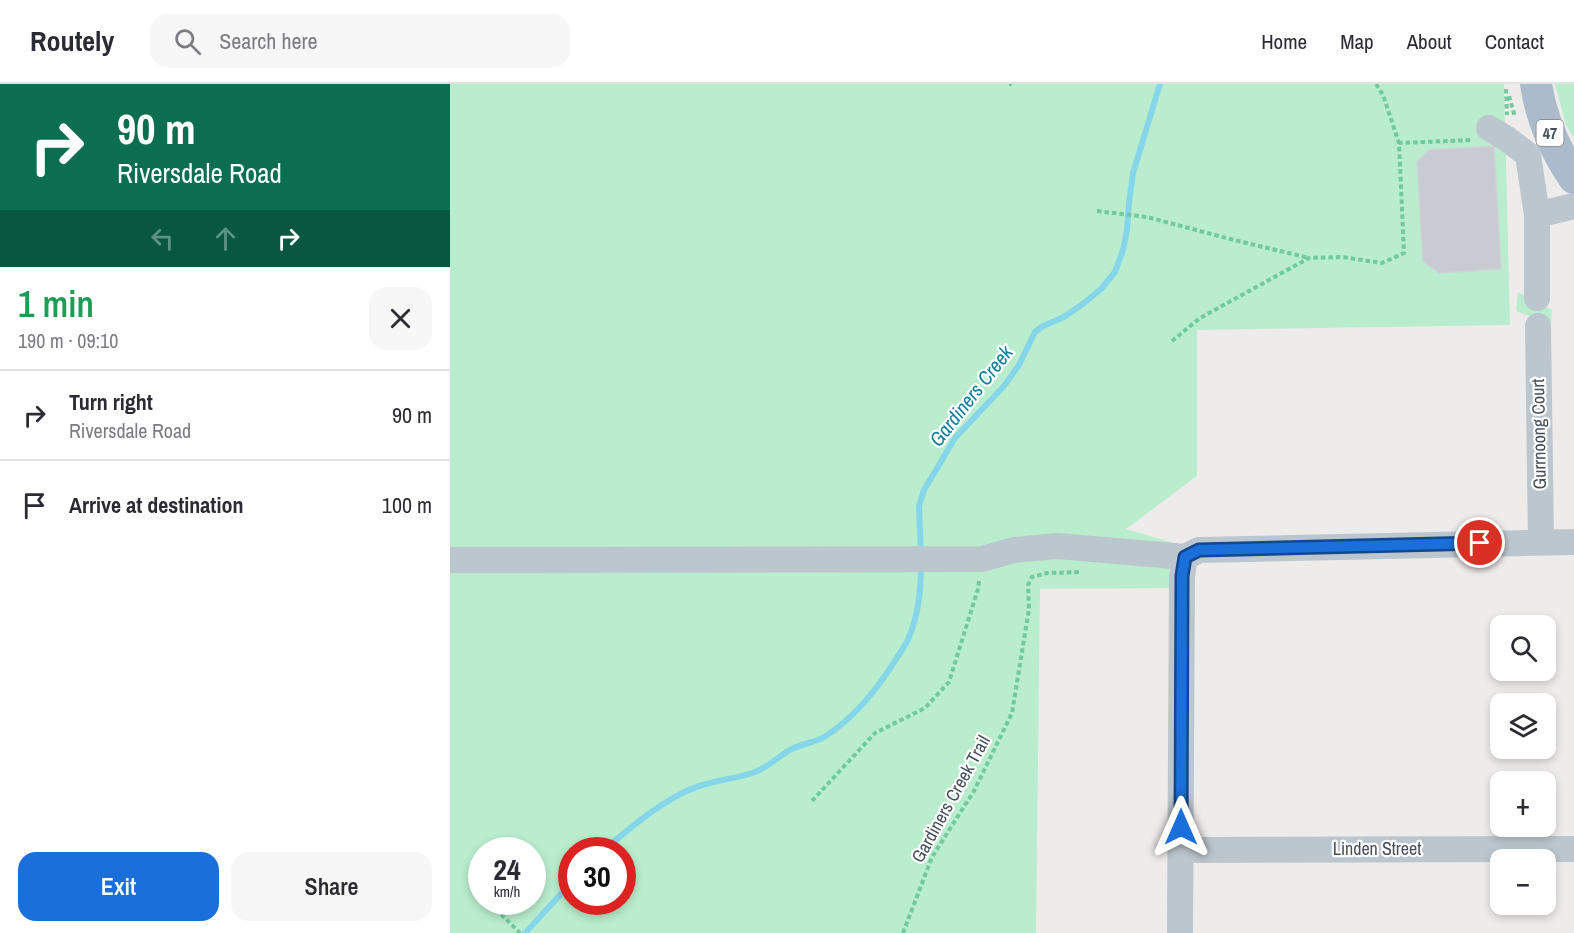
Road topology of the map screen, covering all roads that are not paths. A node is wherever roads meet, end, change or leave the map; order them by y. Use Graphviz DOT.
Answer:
graph roads {
  1 [pos="1521,86"];
  2 [pos="1498,134"];
  3 [pos="1541,150"];
  4 [pos="1574,177"];
  5 [pos="1574,206"];
  6 [pos="1537,215"];
  7 [pos="1538,298"];
  8 [pos="1538,326"];
  9 [pos="1541,542"];
  10 [pos="1574,542"];
  11 [pos="1185,557"];
  12 [pos="450,560"];
  13 [pos="1574,849"];
  14 [pos="1181,850"];
  15 [pos="1180,933"];
  1 -- 3 [label="main road, 47"];
  2 -- 3 [label="street"];
  3 -- 4 [label="main road, 47"];
  3 -- 6 [label="street"];
  5 -- 6 [label="street"];
  6 -- 7 [label="street"];
  8 -- 9 [label="street, Gurrnoong Court"];
  9 -- 10 [label="street"];
  9 -- 11 [label="street"];
  11 -- 12 [label="street"];
  11 -- 14 [label="street"];
  13 -- 14 [label="street, Linden Street"];
  14 -- 15 [label="street"];
}
